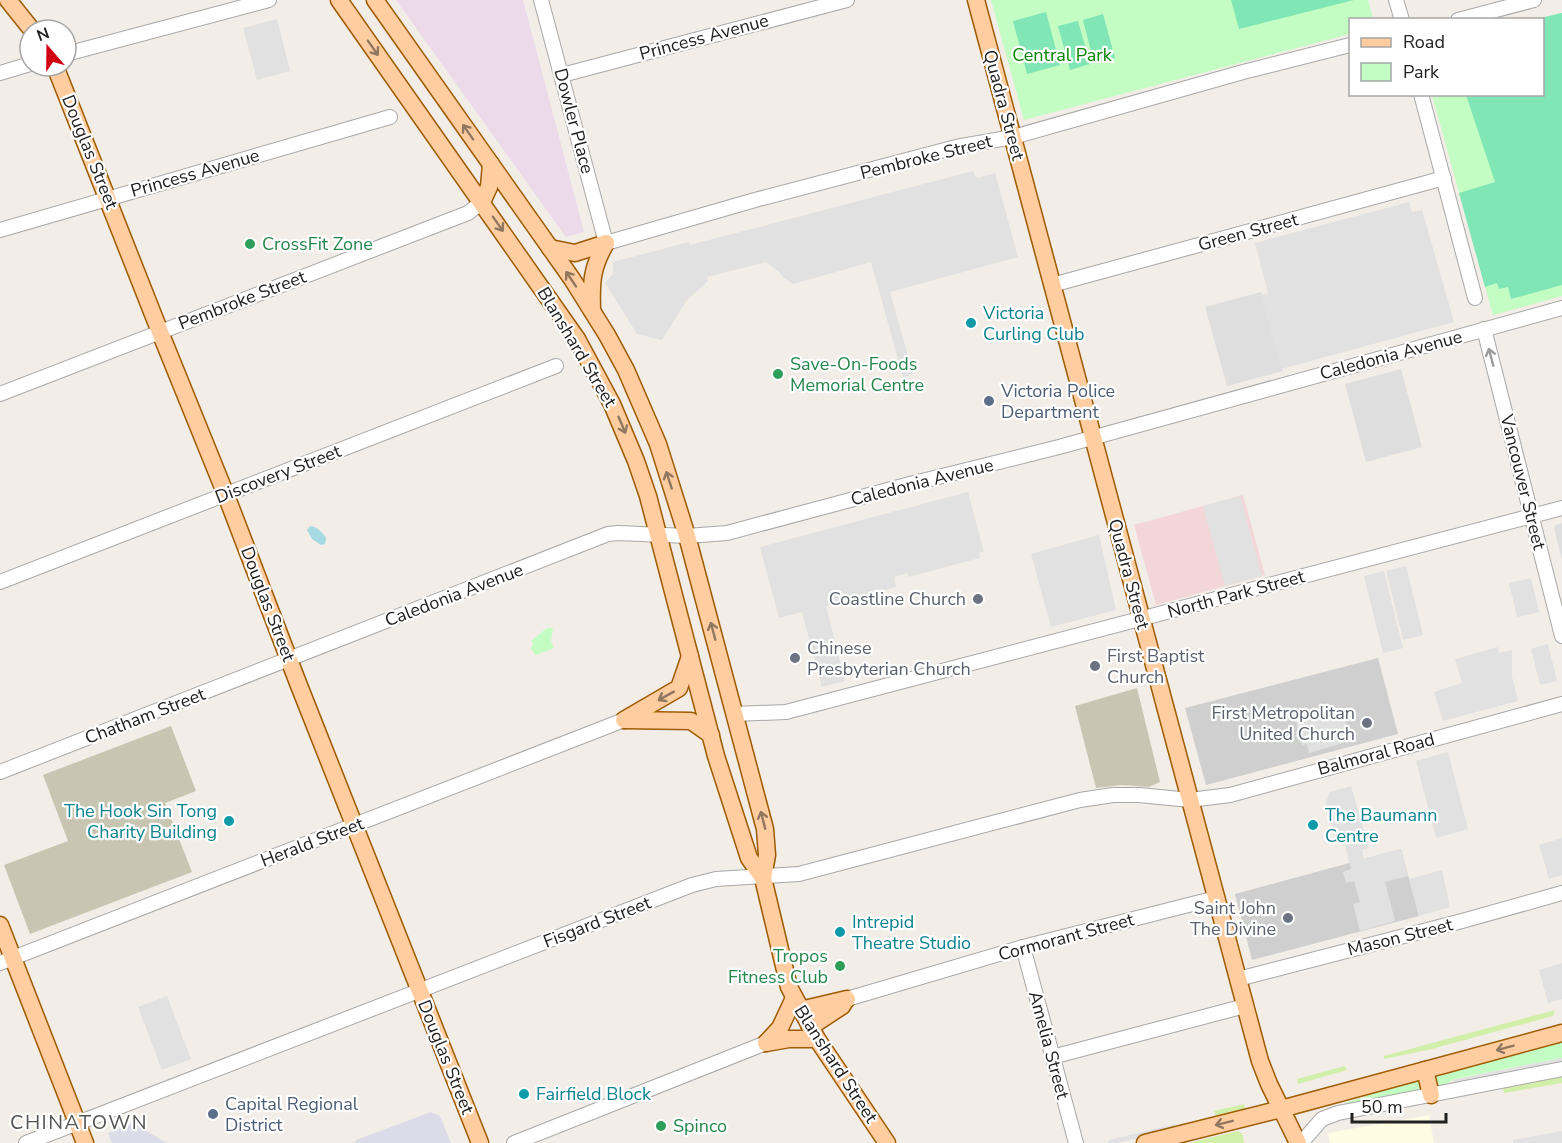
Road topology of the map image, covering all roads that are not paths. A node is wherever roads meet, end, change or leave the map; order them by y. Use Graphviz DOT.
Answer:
graph roads {
  1 [pos="8,0"];
  2 [pos="269,0"];
  3 [pos="324,0"];
  4 [pos="375,0"];
  5 [pos="541,0"];
  6 [pos="847,0"];
  7 [pos="976,0"];
  8 [pos="1396,0"];
  9 [pos="1533,0"];
  10 [pos="341,2"];
  11 [pos="22,18"];
  12 [pos="1401,18"];
  13 [pos="1466,18"];
  14 [pos="1349,45"];
  15 [pos="78,51"];
  16 [pos="18,68"];
  17 [pos="0,73"];
  18 [pos="562,75"];
  19 [pos="60,78"];
  20 [pos="1422,96"];
  21 [pos="390,117"];
  22 [pos="1013,137"];
  23 [pos="491,164"];
  24 [pos="1444,178"];
  25 [pos="108,198"];
  26 [pos="482,202"];
  27 [pos="0,230"];
  28 [pos="606,243"];
  29 [pos="550,248"];
  30 [pos="1052,285"];
  31 [pos="1475,298"];
  32 [pos="1562,308"];
  33 [pos="592,310"];
  34 [pos="1484,329"];
  35 [pos="160,332"];
  36 [pos="556,366"];
  37 [pos="0,394"];
  38 [pos="1093,438"];
  39 [pos="226,495"];
  40 [pos="1562,508"];
  41 [pos="1531,517"];
  42 [pos="658,535"];
  43 [pos="687,536"];
  44 [pos="0,582"];
  45 [pos="1141,619"];
  46 [pos="1562,636"];
  47 [pos="690,656"];
  48 [pos="289,659"];
  49 [pos="1562,704"];
  50 [pos="735,714"];
  51 [pos="624,720"];
  52 [pos="711,735"];
  53 [pos="0,772"];
  54 [pos="1190,800"];
  55 [pos="355,825"];
  56 [pos="763,878"];
  57 [pos="1562,893"];
  58 [pos="1216,898"];
  59 [pos="0,925"];
  60 [pos="1023,947"];
  61 [pos="7,961"];
  62 [pos="1238,979"];
  63 [pos="420,992"];
  64 [pos="847,999"];
  65 [pos="797,1004"];
  66 [pos="1245,1006"];
  67 [pos="814,1033"];
  68 [pos="1562,1033"];
  69 [pos="766,1043"];
  70 [pos="1052,1057"];
  71 [pos="1562,1069"];
  72 [pos="1425,1070"];
  73 [pos="1431,1095"];
  74 [pos="1281,1109"];
  75 [pos="77,1122"];
  76 [pos="26,1143"];
  77 [pos="85,1143"];
  78 [pos="480,1143"];
  79 [pos="514,1143"];
  80 [pos="887,1143"];
  81 [pos="1076,1143"];
  82 [pos="1144,1143"];
  83 [pos="1299,1143"];
  1 -- 11 [label="main road"];
  2 -- 15 [label="street"];
  3 -- 10 [label="main road"];
  23 -- 4 [label="main road, Blanshard Street, one-way"];
  5 -- 18 [label="street, Dowler Place"];
  6 -- 18 [label="street, Princess Avenue"];
  7 -- 22 [label="main road, Quadra Street"];
  8 -- 12 [label="street"];
  9 -- 13 [label="street"];
  10 -- 26 [label="main road, Blanshard Street, one-way"];
  14 -- 22 [label="street, Pembroke Street"];
  16 -- 17 [label="street"];
  18 -- 28 [label="street, Dowler Place"];
  19 -- 25 [label="main road, Douglas Street"];
  20 -- 24 [label="street"];
  21 -- 25 [label="street, Princess Avenue"];
  22 -- 28 [label="street, Pembroke Street"];
  22 -- 30 [label="main road, Quadra Street"];
  23 -- 26 [label="main road"];
  23 -- 29 [label="main road, Blanshard Street"];
  24 -- 30 [label="street, Green Street"];
  24 -- 31 [label="street"];
  25 -- 27 [label="street, Princess Avenue"];
  25 -- 35 [label="main road, Douglas Street"];
  26 -- 35 [label="street, Pembroke Street"];
  26 -- 42 [label="main road, Blanshard Street, one-way"];
  28 -- 29 [label="main road"];
  28 -- 33 [label="main road"];
  33 -- 29 [label="main road, Blanshard Street, one-way"];
  30 -- 38 [label="main road, Quadra Street"];
  32 -- 34 [label="street, Caledonia Avenue"];
  43 -- 33 [label="main road, Blanshard Street, one-way"];
  34 -- 38 [label="street, Caledonia Avenue"];
  41 -- 34 [label="street, Vancouver Street, one-way"];
  35 -- 37 [label="street, Pembroke Street"];
  35 -- 39 [label="main road, Douglas Street"];
  36 -- 39 [label="street, Discovery Street"];
  38 -- 43 [label="street, Caledonia Avenue"];
  38 -- 45 [label="main road, Quadra Street"];
  39 -- 44 [label="street, Discovery Street"];
  39 -- 48 [label="main road, Douglas Street"];
  40 -- 41 [label="street, North Park Street"];
  41 -- 45 [label="street, North Park Street"];
  41 -- 46 [label="street, Vancouver Street"];
  42 -- 43 [label="street, Caledonia Avenue"];
  42 -- 47 [label="main road, Blanshard Street"];
  42 -- 48 [label="street, Caledonia Avenue"];
  50 -- 43 [label="main road, Blanshard Street, one-way"];
  45 -- 50 [label="street, North Park Street"];
  45 -- 54 [label="main road, Quadra Street"];
  47 -- 51 [label="main road, one-way"];
  47 -- 52 [label="main road, Blanshard Street"];
  48 -- 53 [label="street, Chatham Street"];
  48 -- 55 [label="main road, Douglas Street"];
  49 -- 54 [label="street, Balmoral Road"];
  56 -- 50 [label="main road, Blanshard Street, one-way"];
  51 -- 52 [label="main road"];
  51 -- 55 [label="street, Herald Street"];
  52 -- 56 [label="main road, Blanshard Street"];
  54 -- 56 [label="street, Fisgard Street"];
  54 -- 58 [label="main road, Quadra Street"];
  55 -- 61 [label="street, Herald Street"];
  55 -- 63 [label="main road, Douglas Street"];
  56 -- 63 [label="street, Fisgard Street"];
  56 -- 65 [label="main road, Blanshard Street"];
  57 -- 62 [label="street, Mason Street"];
  58 -- 60 [label="street, Cormorant Street"];
  58 -- 62 [label="main road, Quadra Street"];
  59 -- 61 [label="main road"];
  60 -- 64 [label="street, Cormorant Street"];
  60 -- 70 [label="street, Amelia Street"];
  61 -- 75 [label="main road"];
  62 -- 66 [label="main road, Quadra Street"];
  63 -- 75 [label="street, Fisgard Street"];
  63 -- 78 [label="main road, Douglas Street"];
  64 -- 65 [label="main road"];
  64 -- 67 [label="main road"];
  65 -- 67 [label="main road, Blanshard Street"];
  65 -- 69 [label="main road"];
  66 -- 70 [label="street"];
  66 -- 74 [label="main road, Quadra Street"];
  67 -- 69 [label="main road"];
  67 -- 80 [label="main road, Blanshard Street"];
  68 -- 72 [label="main road, one-way"];
  69 -- 79 [label="street"];
  70 -- 81 [label="street, Amelia Street"];
  71 -- 73 [label="street"];
  72 -- 73 [label="main road"];
  72 -- 74 [label="main road"];
  73 -- 83 [label="street"];
  74 -- 82 [label="main road, one-way"];
  74 -- 83 [label="main road, Quadra Street"];
  75 -- 76 [label="street, Fisgard Street"];
  75 -- 77 [label="main road"];
}
